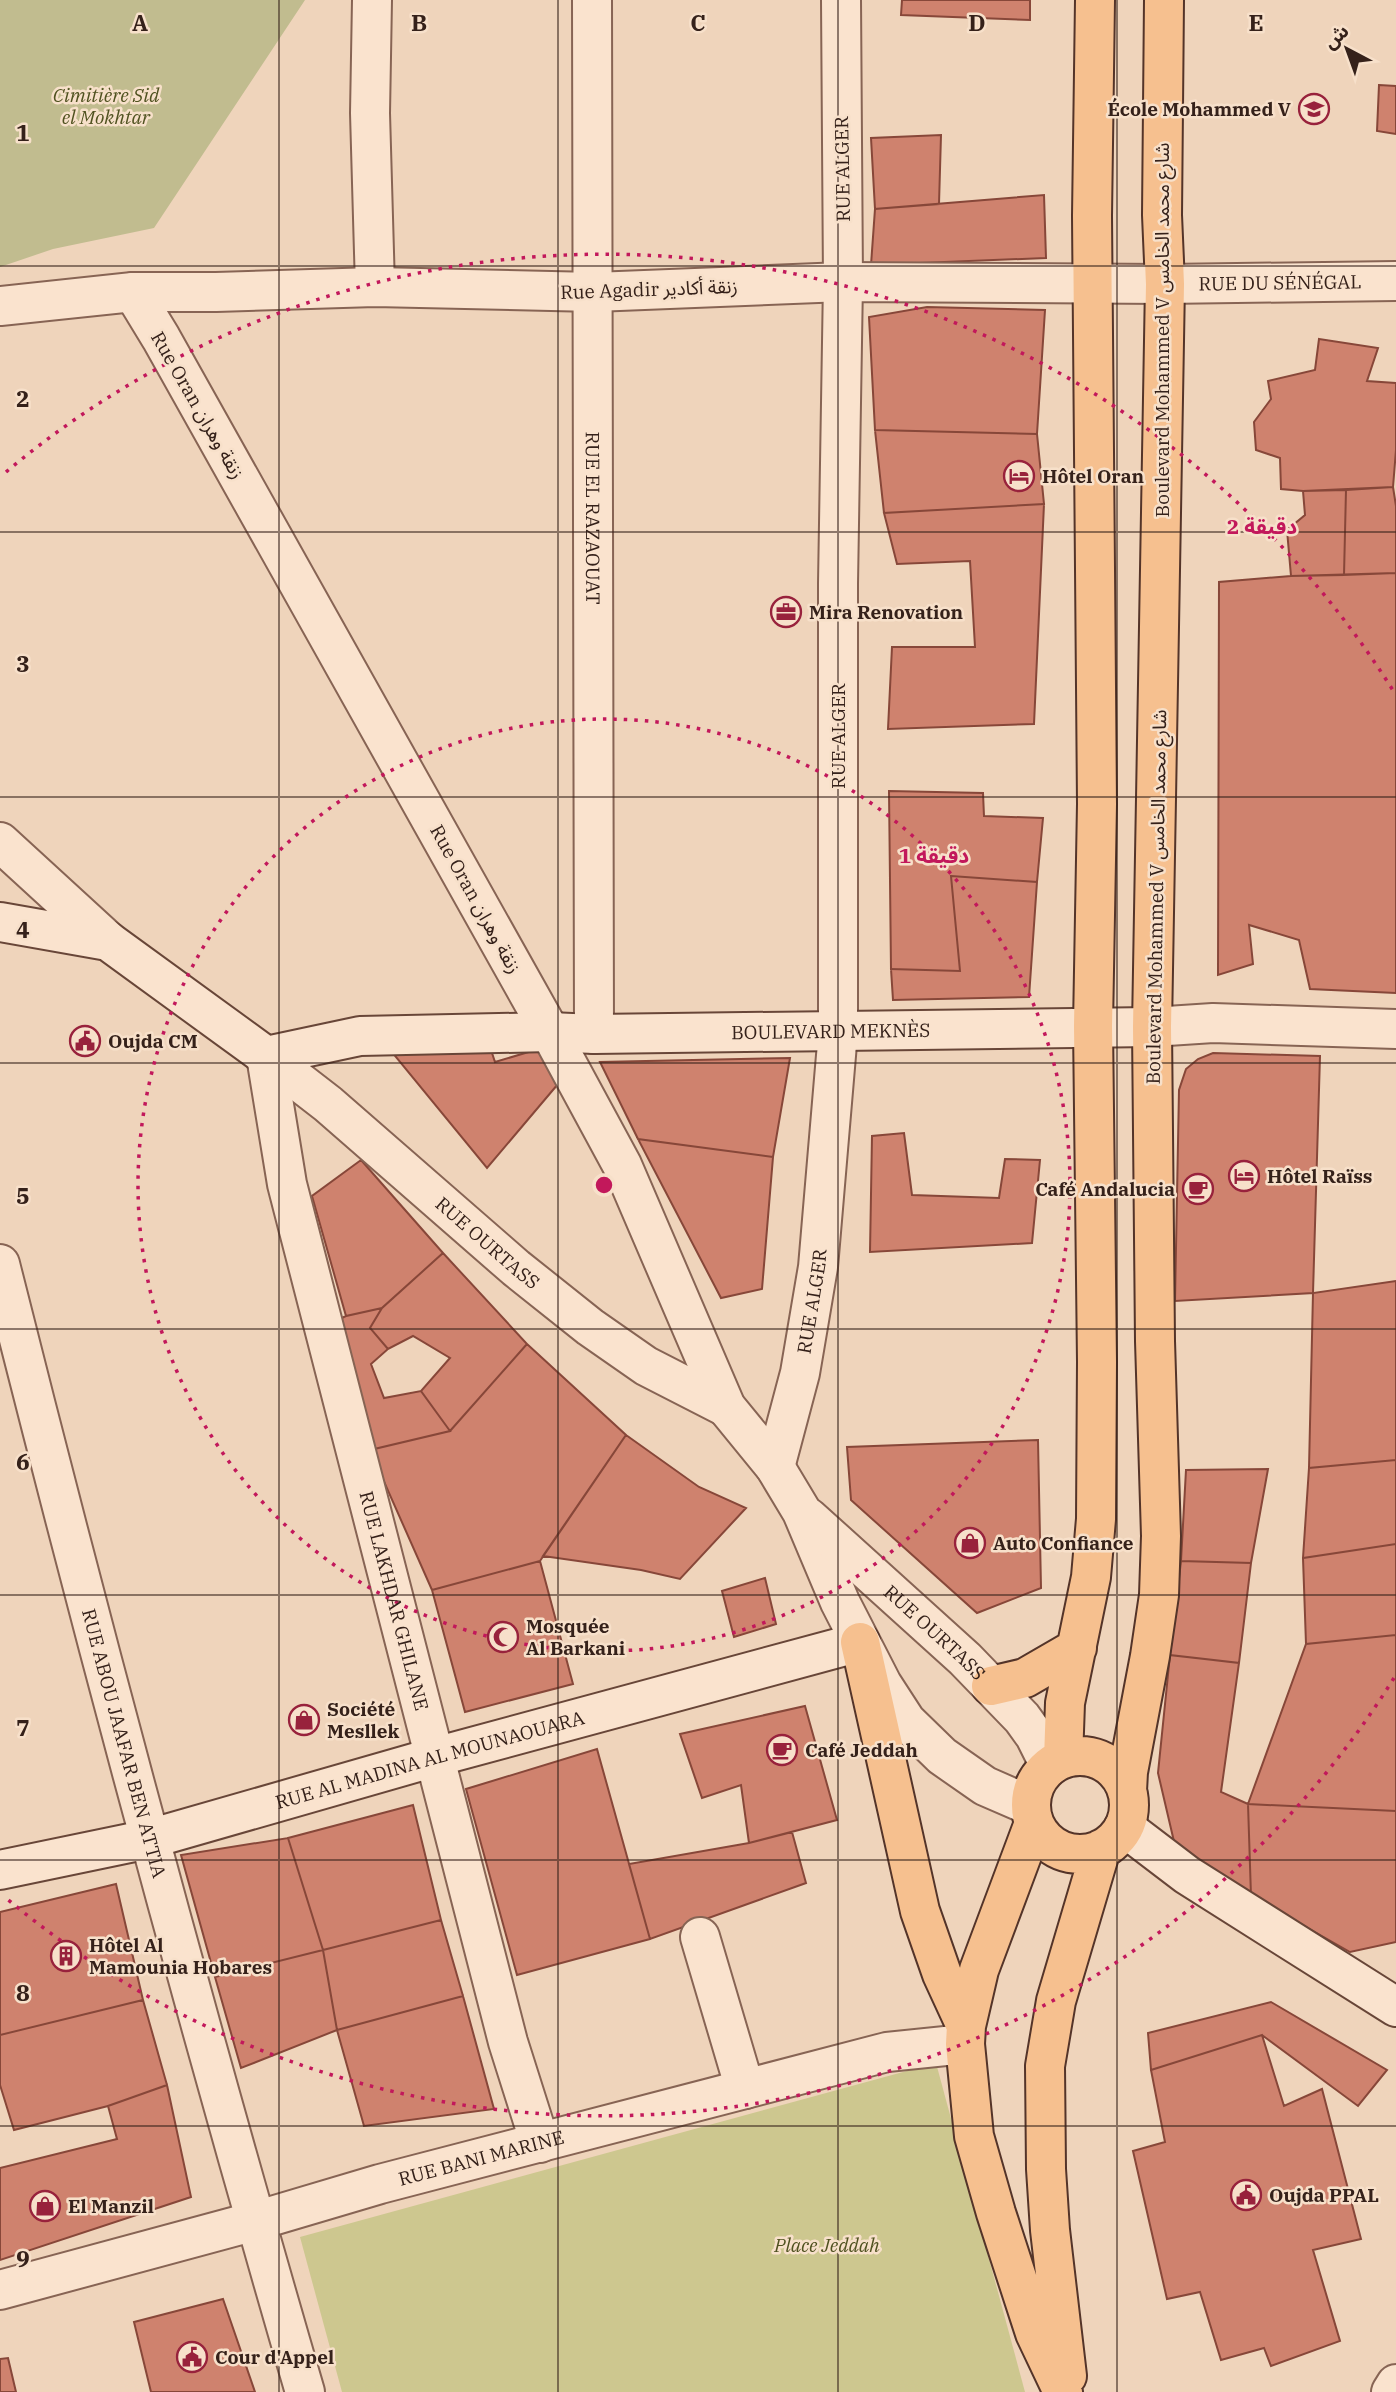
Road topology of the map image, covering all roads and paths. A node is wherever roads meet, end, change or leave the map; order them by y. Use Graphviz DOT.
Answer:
graph roads {
  1 [pos="372,0"];
  2 [pos="592,0"];
  3 [pos="841,0"];
  4 [pos="1095,0"];
  5 [pos="1164,0"];
  6 [pos="1396,281"];
  7 [pos="844,282"];
  8 [pos="1093,284"];
  9 [pos="1165,285"];
  10 [pos="375,286"];
  11 [pos="133,292"];
  12 [pos="594,292"];
  13 [pos="0,306"];
  14 [pos="0,842"];
  15 [pos="0,922"];
  16 [pos="107,941"];
  17 [pos="1093,1026"];
  18 [pos="1152,1027"];
  19 [pos="1396,1029"];
  20 [pos="550,1032"];
  21 [pos="838,1032"];
  22 [pos="594,1034"];
  23 [pos="266,1056"];
  24 [pos="0,1264"];
  25 [pos="726,1407"];
  26 [pos="775,1467"];
  27 [pos="802,1513"];
  28 [pos="860,1642"];
  29 [pos="1077,1648"];
  30 [pos="991,1686"];
  31 [pos="435,1757"];
  32 [pos="1057,1762"];
  33 [pos="1033,1814"];
  34 [pos="1117,1822"];
  35 [pos="149,1839"];
  36 [pos="0,1870"];
  37 [pos="700,1937"];
  38 [pos="1396,2007"];
  39 [pos="965,2035"];
  40 [pos="745,2089"];
  41 [pos="540,2143"];
  42 [pos="255,2221"];
  43 [pos="0,2290"];
  44 [pos="1396,2384"];
  45 [pos="305,2392"];
  46 [pos="1066,2392"];
  47 [pos="1391,2392"];
  1 -- 10 [label="street"];
  2 -- 12 [label="street, RUE EL RAZAOUAT"];
  3 -- 7 [label="street, RUE ALGER"];
  4 -- 8 [label="main road"];
  5 -- 9 [label="main road, Boulevard Mohammed V شارع محمد الخامس"];
  6 -- 9 [label="street, RUE DU SÉNÉGAL"];
  7 -- 8 [label="street, Rue Agadir زنقة أكادير"];
  7 -- 12 [label="street, Rue Agadir زنقة أكادير"];
  7 -- 21 [label="street, RUE ALGER"];
  8 -- 9 [label="street, Rue Agadir زنقة أكادير"];
  8 -- 17 [label="main road"];
  9 -- 18 [label="main road, Boulevard Mohammed V شارع محمد الخامس"];
  10 -- 11 [label="street, Rue Agadir زنقة أكادير"];
  10 -- 12 [label="street, Rue Agadir زنقة أكادير"];
  11 -- 13 [label="street, Rue Agadir زنقة أكادير"];
  11 -- 20 [label="street, Rue Oran زنقة وهران"];
  12 -- 22 [label="street, RUE EL RAZAOUAT"];
  14 -- 16 [label="street, RUE OURTASS"];
  15 -- 16 [label="street"];
  16 -- 23 [label="street, RUE OURTASS"];
  17 -- 18 [label="street, BOULEVARD MEKNÈS"];
  17 -- 21 [label="street, BOULEVARD MEKNÈS"];
  17 -- 29 [label="main road"];
  18 -- 19 [label="street, BOULEVARD MEKNÈS"];
  18 -- 34 [label="main road, Boulevard Mohammed V شارع محمد الخامس"];
  20 -- 22 [label="street, BOULEVARD MEKNÈS"];
  20 -- 23 [label="street, BOULEVARD MEKNÈS"];
  20 -- 25 [label="street, Rue Oran زنقة وهران"];
  21 -- 22 [label="street, BOULEVARD MEKNÈS"];
  21 -- 26 [label="street, RUE ALGER"];
  23 -- 25 [label="street, RUE OURTASS"];
  23 -- 31 [label="street, RUE LAKHDAR GHILANE"];
  24 -- 35 [label="street, RUE ABOU JAAFAR BEN ATTIA"];
  25 -- 26 [label="street, Rue Oran زنقة وهران"];
  26 -- 27 [label="street, Rue Oran زنقة وهران"];
  27 -- 28 [label="street"];
  27 -- 30 [label="street, RUE OURTASS"];
  28 -- 31 [label="street, RUE AL MADINA AL MOUNAOUARA"];
  28 -- 33 [label="street"];
  28 -- 39 [label="main road"];
  29 -- 30 [label="main road"];
  29 -- 32 [label="main road"];
  30 -- 32 [label="street, RUE OURTASS"];
  31 -- 35 [label="street, RUE AL MADINA AL MOUNAOUARA"];
  31 -- 41 [label="street, RUE LAKHDAR GHILANE"];
  32 -- 33 [label="main road"];
  32 -- 34 [label="main road"];
  33 -- 34 [label="main road"];
  33 -- 39 [label="main road, Boulevard Mohammed V شارع محمد الخامس"];
  34 -- 38 [label="street"];
  34 -- 46 [label="main road, Boulevard Mohammed V شارع محمد الخامس"];
  35 -- 36 [label="street, RUE AL MADINA AL MOUNAOUARA"];
  35 -- 42 [label="street, RUE ABOU JAAFAR BEN ATTIA"];
  37 -- 40 [label="street"];
  39 -- 40 [label="street, RUE BANI MARINE"];
  39 -- 46 [label="main road, Boulevard Mohammed V شارع محمد الخامس"];
  40 -- 41 [label="street, RUE BANI MARINE"];
  41 -- 42 [label="street, RUE BANI MARINE"];
  42 -- 43 [label="street, RUE BANI MARINE"];
  42 -- 45 [label="street, RUE ABOU JAAFAR BEN ATTIA"];
  44 -- 47 [label="street"];
}
